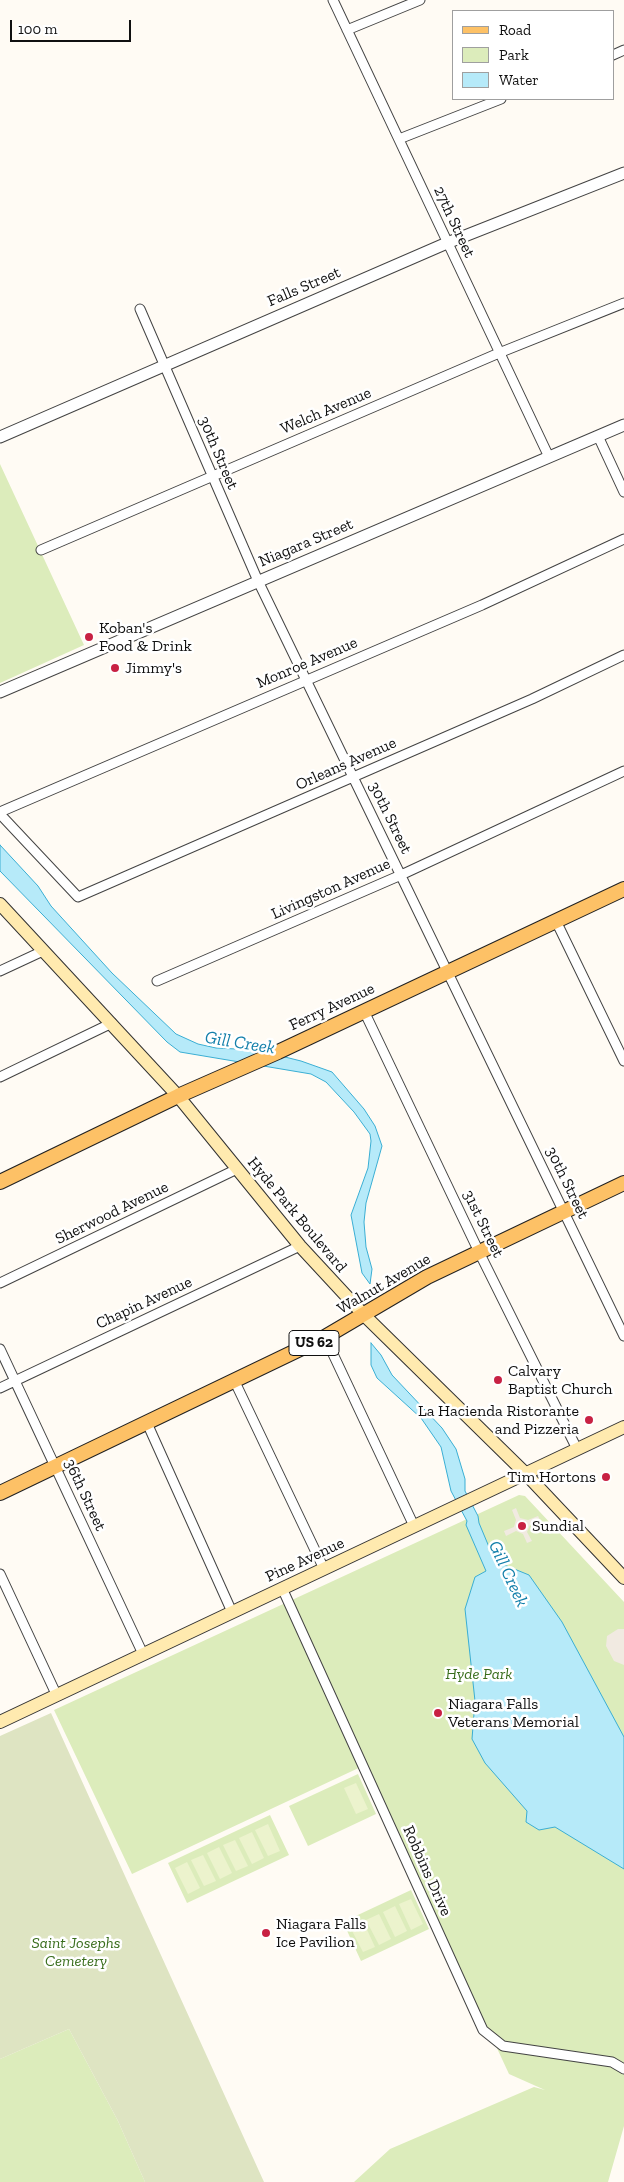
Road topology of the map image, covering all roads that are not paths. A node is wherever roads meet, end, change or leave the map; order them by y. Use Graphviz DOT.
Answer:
graph roads {
  1 [pos="333,0"];
  2 [pos="420,0"];
  3 [pos="347,30"];
  4 [pos="498,100"];
  5 [pos="399,139"];
  6 [pos="624,173"];
  7 [pos="447,243"];
  8 [pos="624,303"];
  9 [pos="140,308"];
  10 [pos="499,353"];
  11 [pos="164,365"];
  12 [pos="624,425"];
  13 [pos="598,436"];
  14 [pos="0,437"];
  15 [pos="549,457"];
  16 [pos="212,476"];
  17 [pos="624,492"];
  18 [pos="624,539"];
  19 [pos="41,550"];
  20 [pos="258,581"];
  21 [pos="624,655"];
  22 [pos="306,680"];
  23 [pos="0,692"];
  24 [pos="624,771"];
  25 [pos="353,777"];
  26 [pos="0,813"];
  27 [pos="401,875"];
  28 [pos="624,889"];
  29 [pos="0,904"];
  30 [pos="556,921"];
  31 [pos="43,951"];
  32 [pos="0,971"];
  33 [pos="448,972"];
  34 [pos="157,981"];
  35 [pos="364,1011"];
  36 [pos="112,1023"];
  37 [pos="624,1061"];
  38 [pos="0,1077"];
  39 [pos="178,1096"];
  40 [pos="237,1170"];
  41 [pos="0,1182"];
  42 [pos="624,1183"];
  43 [pos="564,1211"];
  44 [pos="300,1246"];
  45 [pos="479,1252"];
  46 [pos="0,1284"];
  47 [pos="363,1314"];
  48 [pos="624,1336"];
  49 [pos="325,1337"];
  50 [pos="0,1349"];
  51 [pos="15,1381"];
  52 [pos="235,1382"];
  53 [pos="0,1388"];
  54 [pos="147,1423"];
  55 [pos="624,1427"];
  56 [pos="577,1449"];
  57 [pos="56,1467"];
  58 [pos="525,1473"];
  59 [pos="0,1494"];
  60 [pos="414,1526"];
  61 [pos="324,1569"];
  62 [pos="621,1571"];
  63 [pos="0,1574"];
  64 [pos="282,1588"];
  65 [pos="232,1612"];
  66 [pos="143,1654"];
  67 [pos="57,1696"];
  68 [pos="0,1722"];
  69 [pos="624,2069"];
  1 -- 3 [label="street, 27th Street"];
  2 -- 3 [label="street"];
  3 -- 5 [label="street, 27th Street"];
  4 -- 5 [label="street"];
  5 -- 7 [label="street, 27th Street"];
  6 -- 7 [label="street, Falls Street"];
  7 -- 10 [label="street, 27th Street"];
  7 -- 11 [label="street, Falls Street"];
  8 -- 10 [label="street, Welch Avenue"];
  9 -- 11 [label="street, 30th Street"];
  10 -- 15 [label="street, 27th Street"];
  10 -- 16 [label="street, Welch Avenue"];
  11 -- 14 [label="street, Falls Street"];
  11 -- 16 [label="street, 30th Street"];
  12 -- 13 [label="street, Niagara Street"];
  13 -- 15 [label="street, Niagara Street"];
  13 -- 17 [label="street"];
  15 -- 20 [label="street, Niagara Street"];
  16 -- 19 [label="street, Welch Avenue"];
  16 -- 20 [label="street, 30th Street"];
  18 -- 22 [label="street, Monroe Avenue"];
  20 -- 22 [label="street, 30th Street"];
  20 -- 23 [label="street, Niagara Street"];
  21 -- 25 [label="street, Orleans Avenue"];
  22 -- 25 [label="street, 30th Street"];
  22 -- 26 [label="street, Monroe Avenue"];
  24 -- 27 [label="street, Livingston Avenue"];
  25 -- 26 [label="street, Orleans Avenue"];
  25 -- 27 [label="street, 30th Street"];
  27 -- 33 [label="street, 30th Street"];
  27 -- 34 [label="street, Livingston Avenue"];
  28 -- 30 [label="main road, Ferry Avenue"];
  29 -- 31 [label="main road, Hyde Park Boulevard"];
  30 -- 33 [label="main road, Ferry Avenue"];
  30 -- 37 [label="street"];
  31 -- 32 [label="street"];
  31 -- 36 [label="main road, Hyde Park Boulevard"];
  33 -- 35 [label="main road, Ferry Avenue"];
  33 -- 43 [label="street, 30th Street"];
  35 -- 39 [label="main road, Ferry Avenue"];
  35 -- 45 [label="street, 31st Street"];
  36 -- 38 [label="street"];
  36 -- 39 [label="main road, Hyde Park Boulevard"];
  39 -- 40 [label="main road, Hyde Park Boulevard"];
  39 -- 41 [label="main road, Ferry Avenue"];
  40 -- 44 [label="main road, Hyde Park Boulevard"];
  40 -- 46 [label="street, Sherwood Avenue"];
  42 -- 43 [label="main road, Walnut Avenue / US 62"];
  43 -- 45 [label="main road, Walnut Avenue / US 62"];
  43 -- 48 [label="street, 30th Street"];
  44 -- 47 [label="main road, Hyde Park Boulevard"];
  44 -- 51 [label="street, Chapin Avenue"];
  45 -- 47 [label="main road, Walnut Avenue / US 62"];
  45 -- 56 [label="street, 31st Street"];
  47 -- 49 [label="main road, Walnut Avenue / US 62"];
  47 -- 58 [label="main road, Hyde Park Boulevard"];
  49 -- 52 [label="main road, Walnut Avenue / US 62"];
  49 -- 60 [label="street"];
  50 -- 51 [label="street, 36th Street"];
  51 -- 53 [label="street, Chapin Avenue"];
  51 -- 57 [label="street, 36th Street"];
  52 -- 54 [label="main road, Walnut Avenue / US 62"];
  52 -- 61 [label="street"];
  54 -- 57 [label="main road, Walnut Avenue / US 62"];
  54 -- 65 [label="street"];
  55 -- 56 [label="main road, Pine Avenue"];
  56 -- 58 [label="main road, Pine Avenue"];
  57 -- 59 [label="main road, Walnut Avenue / US 62"];
  57 -- 66 [label="street, 36th Street"];
  58 -- 60 [label="main road, Pine Avenue"];
  58 -- 62 [label="main road, Hyde Park Boulevard"];
  60 -- 61 [label="main road, Pine Avenue"];
  61 -- 64 [label="main road, Pine Avenue"];
  63 -- 67 [label="street"];
  64 -- 65 [label="main road, Pine Avenue"];
  64 -- 69 [label="street, Robbins Drive"];
  65 -- 66 [label="main road, Pine Avenue"];
  66 -- 67 [label="main road, Pine Avenue"];
  67 -- 68 [label="main road, Pine Avenue"];
}
